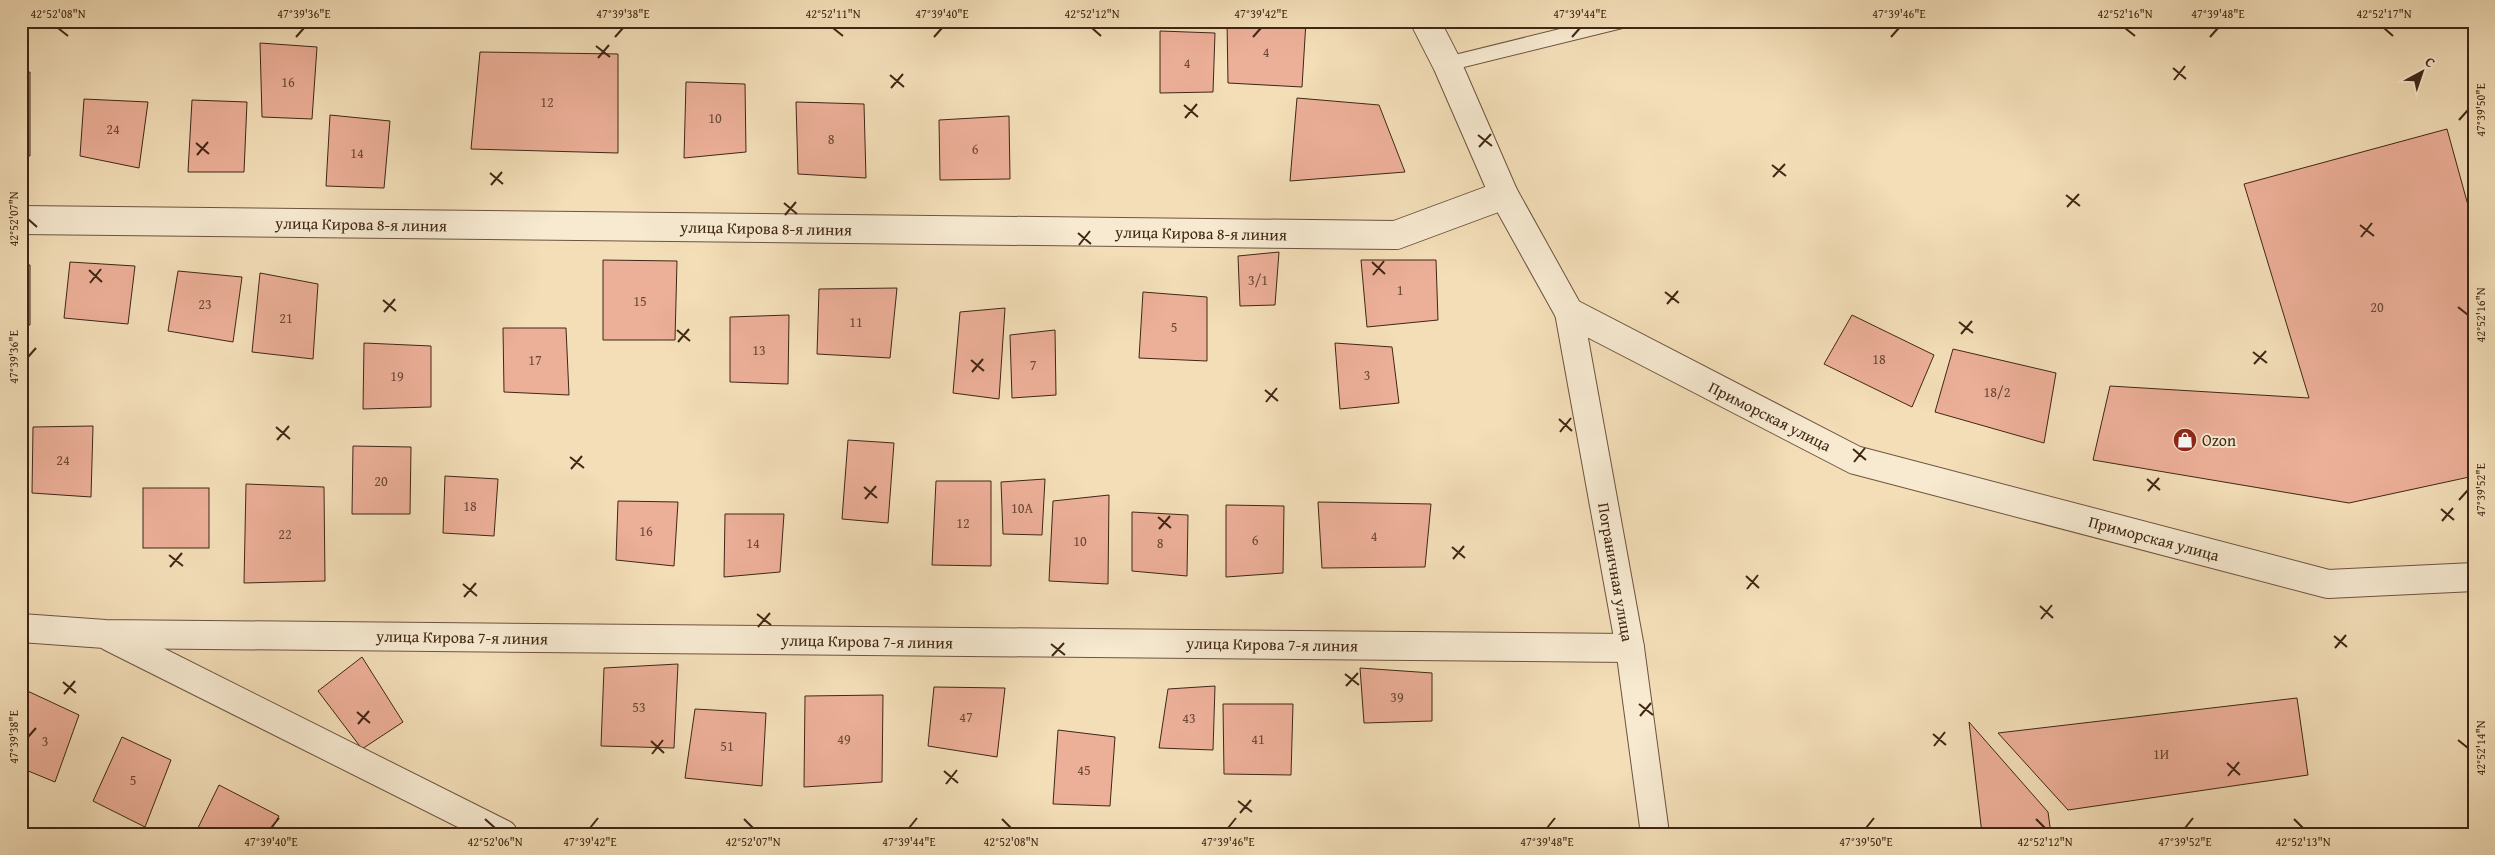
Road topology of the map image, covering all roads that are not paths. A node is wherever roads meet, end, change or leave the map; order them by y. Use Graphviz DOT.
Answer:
graph roads {
  1 [pos="1425,21"];
  2 [pos="1622,21"];
  3 [pos="1447,64"];
  4 [pos="1504,195"];
  5 [pos="21,220"];
  6 [pos="1569,312"];
  7 [pos="2474,577"];
  8 [pos="21,628"];
  9 [pos="105,634"];
  10 [pos="1630,648"];
  11 [pos="503,834"];
  12 [pos="1655,834"];
  1 -- 3 [label="street"];
  2 -- 3 [label="lane"];
  3 -- 4 [label="street"];
  4 -- 5 [label="street, улица Кирова 8-я линия"];
  4 -- 6 [label="street"];
  6 -- 7 [label="street, Приморская улица"];
  6 -- 10 [label="street, Пограничная улица"];
  8 -- 9 [label="street, улица Кирова 7-я линия"];
  9 -- 10 [label="street, улица Кирова 7-я линия"];
  9 -- 11 [label="street, улица Кирова 7-я линия"];
  10 -- 12 [label="street, Пограничная улица"];
}
